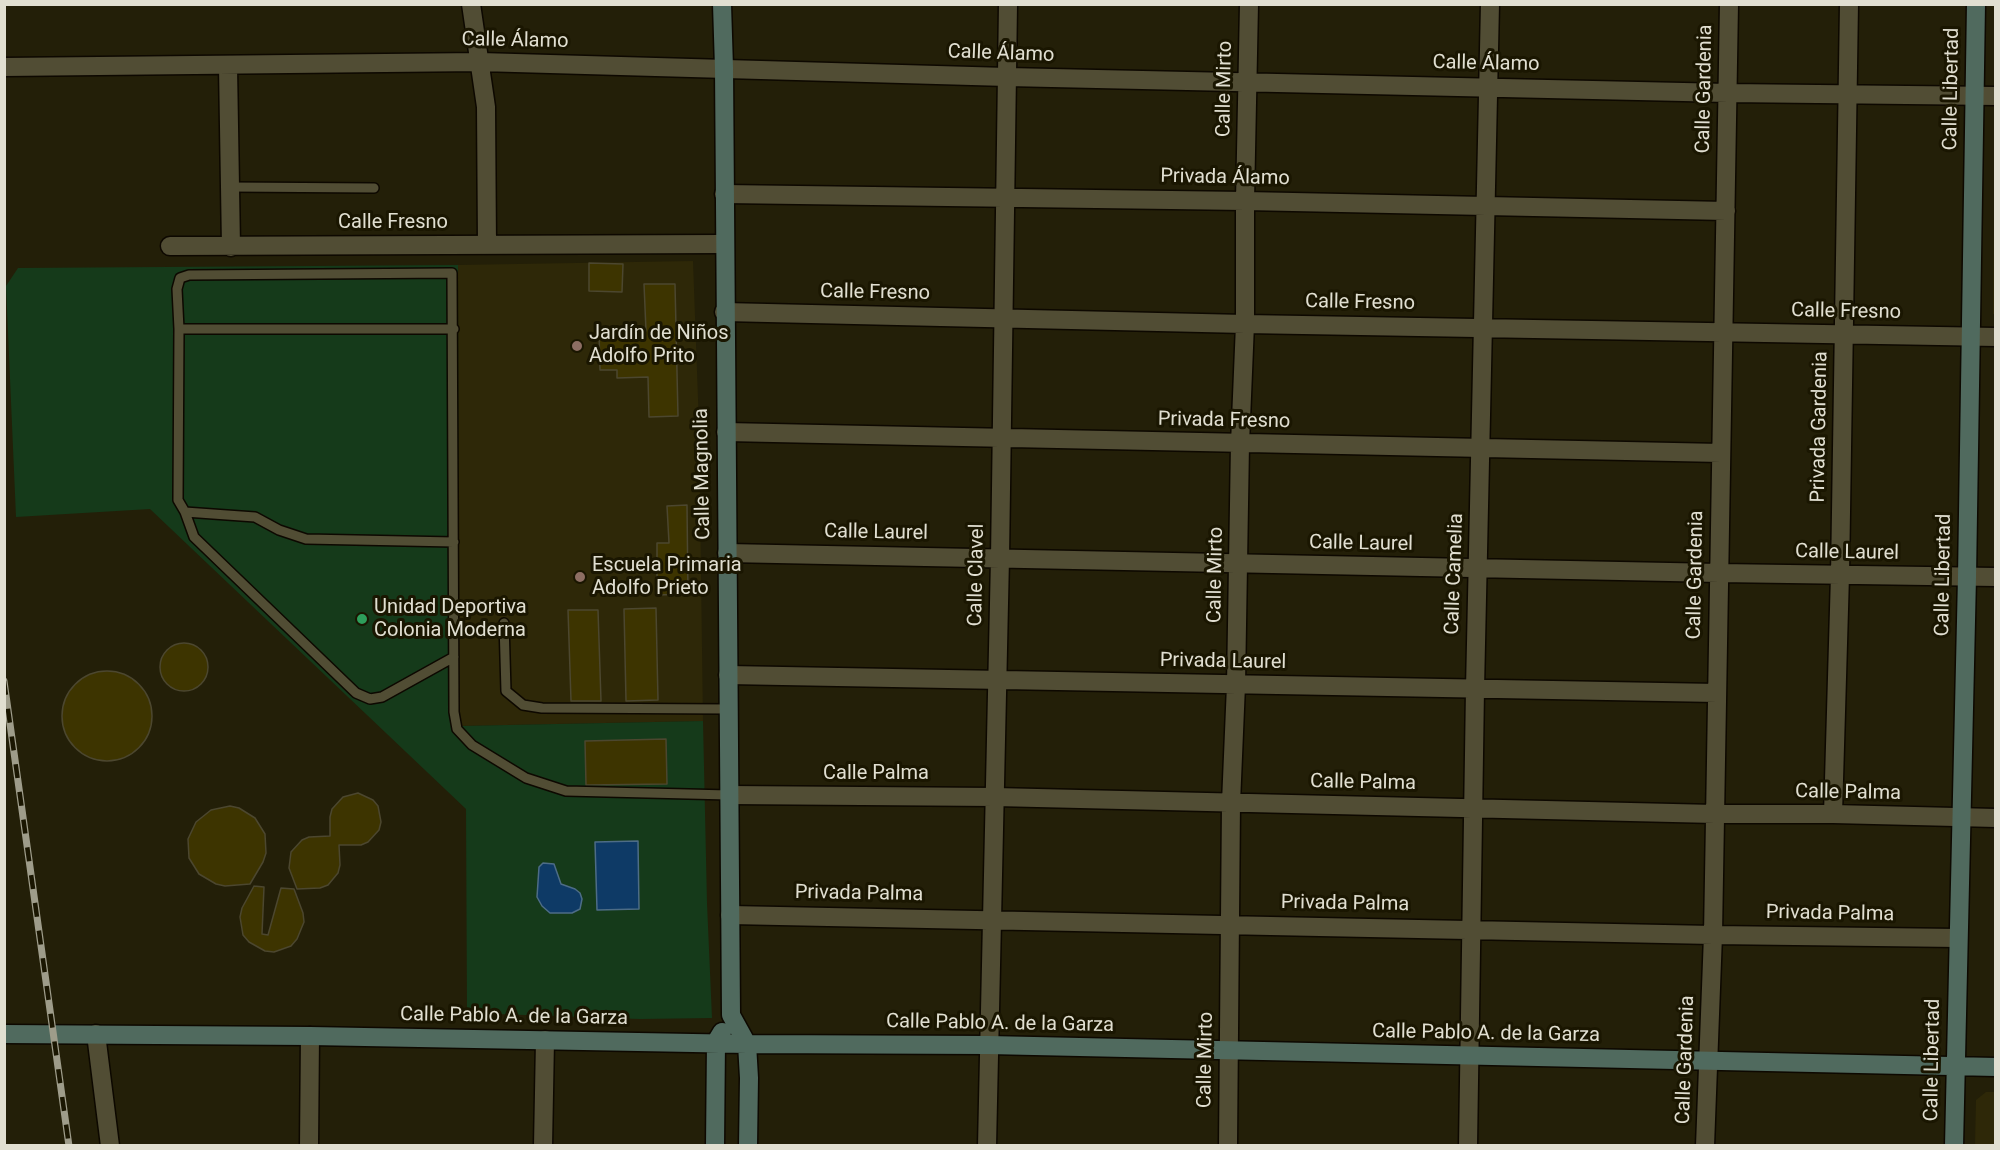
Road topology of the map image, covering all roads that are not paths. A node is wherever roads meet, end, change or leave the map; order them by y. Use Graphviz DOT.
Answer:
graph roads {
  1 [pos="471,4"];
  2 [pos="722,4"];
  3 [pos="1008,4"];
  4 [pos="1249,4"];
  5 [pos="1490,4"];
  6 [pos="1729,4"];
  7 [pos="1849,4"];
  8 [pos="1976,4"];
  9 [pos="480,62"];
  10 [pos="228,66"];
  11 [pos="4,67"];
  12 [pos="724,68"];
  13 [pos="1007,77"];
  14 [pos="1248,82"];
  15 [pos="1488,87"];
  16 [pos="1728,93"];
  17 [pos="1848,94"];
  18 [pos="1974,96"];
  19 [pos="1995,96"];
  20 [pos="230,187"];
  21 [pos="374,188"];
  22 [pos="724,194"];
  23 [pos="1006,198"];
  24 [pos="1245,201"];
  25 [pos="1485,206"];
  26 [pos="1726,211"];
  27 [pos="724,244"];
  28 [pos="487,245"];
  29 [pos="170,246"];
  30 [pos="231,247"];
  31 [pos="724,312"];
  32 [pos="1004,318"];
  33 [pos="1245,324"];
  34 [pos="1484,327"];
  35 [pos="179,329"];
  36 [pos="454,329"];
  37 [pos="1724,332"];
  38 [pos="1844,335"];
  39 [pos="1971,337"];
  40 [pos="1995,337"];
  41 [pos="726,432"];
  42 [pos="1002,439"];
  43 [pos="1240,444"];
  44 [pos="1481,448"];
  45 [pos="1721,453"];
  46 [pos="185,512"];
  47 [pos="454,542"];
  48 [pos="727,553"];
  49 [pos="1000,558"];
  50 [pos="1239,564"];
  51 [pos="1478,568"];
  52 [pos="1719,573"];
  53 [pos="1840,575"];
  54 [pos="1967,577"];
  55 [pos="1995,577"];
  56 [pos="504,623"];
  57 [pos="454,657"];
  58 [pos="728,675"];
  59 [pos="997,679"];
  60 [pos="1236,685"];
  61 [pos="1475,689"];
  62 [pos="1717,693"];
  63 [pos="728,709"];
  64 [pos="729,795"];
  65 [pos="995,797"];
  66 [pos="1231,803"];
  67 [pos="1473,808"];
  68 [pos="1715,814"];
  69 [pos="1833,814"];
  70 [pos="1960,818"];
  71 [pos="1995,818"];
  72 [pos="730,915"];
  73 [pos="993,919"];
  74 [pos="1231,924"];
  75 [pos="1471,929"];
  76 [pos="1713,935"];
  77 [pos="1958,938"];
  78 [pos="731,1015"];
  79 [pos="4,1034"];
  80 [pos="96,1034"];
  81 [pos="310,1036"];
  82 [pos="545,1040"];
  83 [pos="716,1042"];
  84 [pos="747,1044"];
  85 [pos="988,1045"];
  86 [pos="1229,1050"];
  87 [pos="1468,1056"];
  88 [pos="1707,1061"];
  89 [pos="1956,1066"];
  90 [pos="1995,1067"];
  91 [pos="110,1146"];
  92 [pos="309,1146"];
  93 [pos="543,1146"];
  94 [pos="715,1146"];
  95 [pos="748,1146"];
  96 [pos="987,1146"];
  97 [pos="1228,1146"];
  98 [pos="1468,1146"];
  99 [pos="1705,1146"];
  100 [pos="1954,1146"];
  1 -- 9 [label="street"];
  2 -- 12 [label="street, Calle Magnolia"];
  3 -- 13 [label="street, Calle Clavel"];
  4 -- 14 [label="street, Calle Mirto"];
  5 -- 15 [label="street, Calle Camelia"];
  6 -- 16 [label="street, Calle Gardenia"];
  7 -- 17 [label="street, Privada Gardenia"];
  8 -- 18 [label="street, Calle Libertad"];
  9 -- 10 [label="street, Calle Álamo"];
  9 -- 12 [label="street, Calle Álamo"];
  9 -- 28 [label="street"];
  10 -- 11 [label="street, Calle Álamo"];
  10 -- 20 [label="street"];
  12 -- 13 [label="street, Calle Álamo"];
  12 -- 22 [label="street, Calle Magnolia"];
  13 -- 14 [label="street, Calle Álamo"];
  13 -- 23 [label="street, Calle Clavel"];
  14 -- 15 [label="street, Calle Álamo"];
  14 -- 24 [label="street, Calle Mirto"];
  15 -- 16 [label="street, Calle Álamo"];
  15 -- 25 [label="street, Calle Camelia"];
  16 -- 17 [label="street, Calle Álamo"];
  16 -- 26 [label="street, Calle Gardenia"];
  17 -- 18 [label="street, Calle Álamo"];
  17 -- 38 [label="street, Privada Gardenia"];
  18 -- 19 [label="street, Calle Álamo"];
  18 -- 39 [label="street, Calle Libertad"];
  20 -- 21 [label="lane"];
  20 -- 30 [label="street"];
  22 -- 23 [label="street, Privada Álamo"];
  22 -- 27 [label="street, Calle Magnolia"];
  23 -- 24 [label="street, Privada Álamo"];
  23 -- 32 [label="street, Calle Clavel"];
  24 -- 25 [label="street, Privada Álamo"];
  24 -- 33 [label="street, Calle Mirto"];
  25 -- 26 [label="street, Privada Álamo"];
  25 -- 34 [label="street, Calle Camelia"];
  26 -- 37 [label="street, Calle Gardenia"];
  27 -- 28 [label="street, Calle Fresno"];
  27 -- 31 [label="street, Calle Magnolia"];
  28 -- 30 [label="street, Calle Fresno"];
  29 -- 30 [label="street, Calle Fresno"];
  31 -- 32 [label="street, Calle Fresno"];
  31 -- 41 [label="street, Calle Magnolia"];
  32 -- 33 [label="street, Calle Fresno"];
  32 -- 42 [label="street, Calle Clavel"];
  33 -- 34 [label="street, Calle Fresno"];
  33 -- 43 [label="street, Calle Mirto"];
  34 -- 37 [label="street, Calle Fresno"];
  34 -- 44 [label="street, Calle Camelia"];
  35 -- 36 [label="lane"];
  35 -- 36 [label="lane"];
  35 -- 46 [label="lane"];
  36 -- 47 [label="lane"];
  37 -- 38 [label="street, Calle Fresno"];
  37 -- 45 [label="street, Calle Gardenia"];
  38 -- 39 [label="street, Calle Fresno"];
  38 -- 53 [label="street, Privada Gardenia"];
  39 -- 40 [label="street, Calle Fresno"];
  39 -- 54 [label="street, Calle Libertad"];
  41 -- 42 [label="street, Privada Fresno"];
  41 -- 48 [label="street, Calle Magnolia"];
  42 -- 43 [label="street, Privada Fresno"];
  42 -- 49 [label="street, Calle Clavel"];
  43 -- 44 [label="street, Privada Fresno"];
  43 -- 50 [label="street, Calle Mirto"];
  44 -- 45 [label="street, Privada Fresno"];
  44 -- 51 [label="street, Calle Camelia"];
  45 -- 52 [label="street, Calle Gardenia"];
  46 -- 47 [label="lane"];
  46 -- 57 [label="lane"];
  47 -- 57 [label="lane"];
  48 -- 49 [label="street, Calle Laurel"];
  48 -- 58 [label="street, Calle Magnolia"];
  49 -- 50 [label="street, Calle Laurel"];
  49 -- 59 [label="street, Calle Clavel"];
  50 -- 51 [label="street, Calle Laurel"];
  50 -- 60 [label="street, Calle Mirto"];
  51 -- 52 [label="street, Calle Laurel"];
  51 -- 61 [label="street, Calle Camelia"];
  52 -- 53 [label="street, Calle Laurel"];
  52 -- 62 [label="street, Calle Gardenia"];
  53 -- 54 [label="street, Calle Laurel"];
  53 -- 69 [label="street, Privada Gardenia"];
  54 -- 55 [label="street, Calle Laurel"];
  54 -- 70 [label="street, Calle Libertad"];
  56 -- 63 [label="lane"];
  57 -- 64 [label="lane"];
  58 -- 59 [label="street, Privada Laurel"];
  58 -- 63 [label="street, Calle Magnolia"];
  59 -- 60 [label="street, Privada Laurel"];
  59 -- 65 [label="street, Calle Clavel"];
  60 -- 61 [label="street, Privada Laurel"];
  60 -- 66 [label="street, Calle Mirto"];
  61 -- 62 [label="street, Privada Laurel"];
  61 -- 67 [label="street, Calle Camelia"];
  62 -- 68 [label="street, Calle Gardenia"];
  63 -- 64 [label="street, Calle Magnolia"];
  64 -- 65 [label="street, Calle Palma"];
  64 -- 72 [label="street, Calle Magnolia"];
  65 -- 66 [label="street, Calle Palma"];
  65 -- 73 [label="street, Calle Clavel"];
  66 -- 67 [label="street, Calle Palma"];
  66 -- 74 [label="street, Calle Mirto"];
  67 -- 68 [label="street, Calle Palma"];
  67 -- 75 [label="street, Calle Camelia"];
  68 -- 69 [label="street, Calle Palma"];
  68 -- 76 [label="street, Calle Gardenia"];
  69 -- 70 [label="street, Calle Palma"];
  70 -- 71 [label="street, Calle Palma"];
  70 -- 77 [label="street, Calle Libertad"];
  72 -- 73 [label="street, Privada Palma"];
  72 -- 78 [label="street, Calle Magnolia"];
  73 -- 74 [label="street, Privada Palma"];
  73 -- 85 [label="street, Calle Clavel"];
  74 -- 75 [label="street, Privada Palma"];
  74 -- 86 [label="street, Calle Mirto"];
  75 -- 76 [label="street, Privada Palma"];
  75 -- 87 [label="street, Calle Camelia"];
  76 -- 77 [label="street, Privada Palma"];
  76 -- 88 [label="street, Calle Gardenia"];
  77 -- 89 [label="street, Calle Libertad"];
  78 -- 83 [label="street, Calle Magnolia"];
  78 -- 84 [label="street, Calle Magnolia"];
  79 -- 80 [label="street, Calle Pablo A. de la Garza"];
  80 -- 81 [label="street, Calle Pablo A. de la Garza"];
  80 -- 91 [label="street"];
  81 -- 82 [label="street, Calle Pablo A. de la Garza"];
  81 -- 92 [label="street"];
  82 -- 83 [label="street, Calle Pablo A. de la Garza"];
  82 -- 93 [label="street"];
  83 -- 84 [label="street, Calle Pablo A. de la Garza"];
  83 -- 94 [label="street, Calle Magnolia"];
  84 -- 85 [label="street, Calle Pablo A. de la Garza"];
  84 -- 95 [label="street, Calle Magnolia"];
  85 -- 86 [label="street, Calle Pablo A. de la Garza"];
  85 -- 96 [label="street, Calle Clavel"];
  86 -- 87 [label="street, Calle Pablo A. de la Garza"];
  86 -- 97 [label="street, Calle Mirto"];
  87 -- 88 [label="street, Calle Pablo A. de la Garza"];
  87 -- 98 [label="street, Calle Camelia"];
  88 -- 89 [label="street, Calle Pablo A. de la Garza"];
  88 -- 99 [label="street, Calle Gardenia"];
  89 -- 90 [label="street, Calle Pablo A. de la Garza"];
  89 -- 100 [label="street, Calle Libertad"];
}
